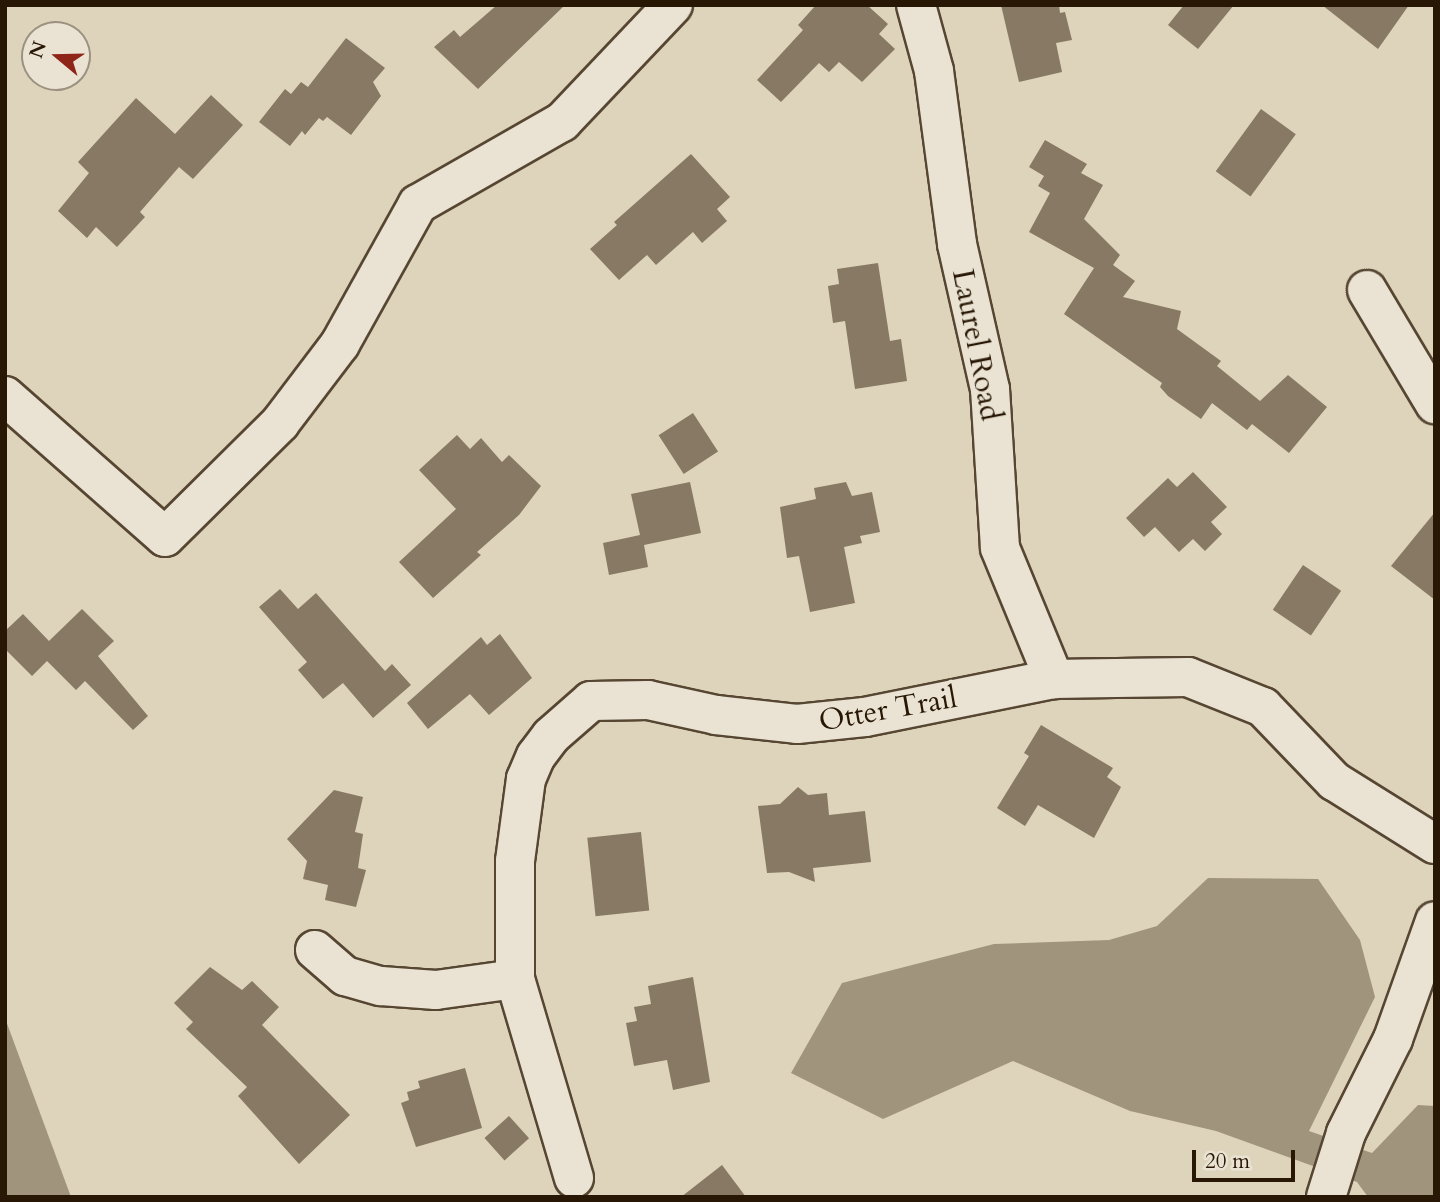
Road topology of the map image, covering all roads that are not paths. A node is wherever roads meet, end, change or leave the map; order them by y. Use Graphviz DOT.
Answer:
graph roads {
  1 [pos="673,5"];
  2 [pos="916,5"];
  3 [pos="1367,290"];
  4 [pos="5,396"];
  5 [pos="1435,404"];
  6 [pos="1054,679"];
  7 [pos="1435,844"];
  8 [pos="1435,921"];
  9 [pos="315,950"];
  10 [pos="515,979"];
  11 [pos="574,1178"];
  12 [pos="1326,1197"];
  1 -- 4 [label="street"];
  2 -- 6 [label="street, Laurel Road"];
  3 -- 5 [label="street"];
  6 -- 7 [label="street, Otter Trail"];
  6 -- 10 [label="street, Otter Trail"];
  8 -- 12 [label="street"];
  9 -- 10 [label="street"];
  10 -- 11 [label="street, Otter Trail"];
}
